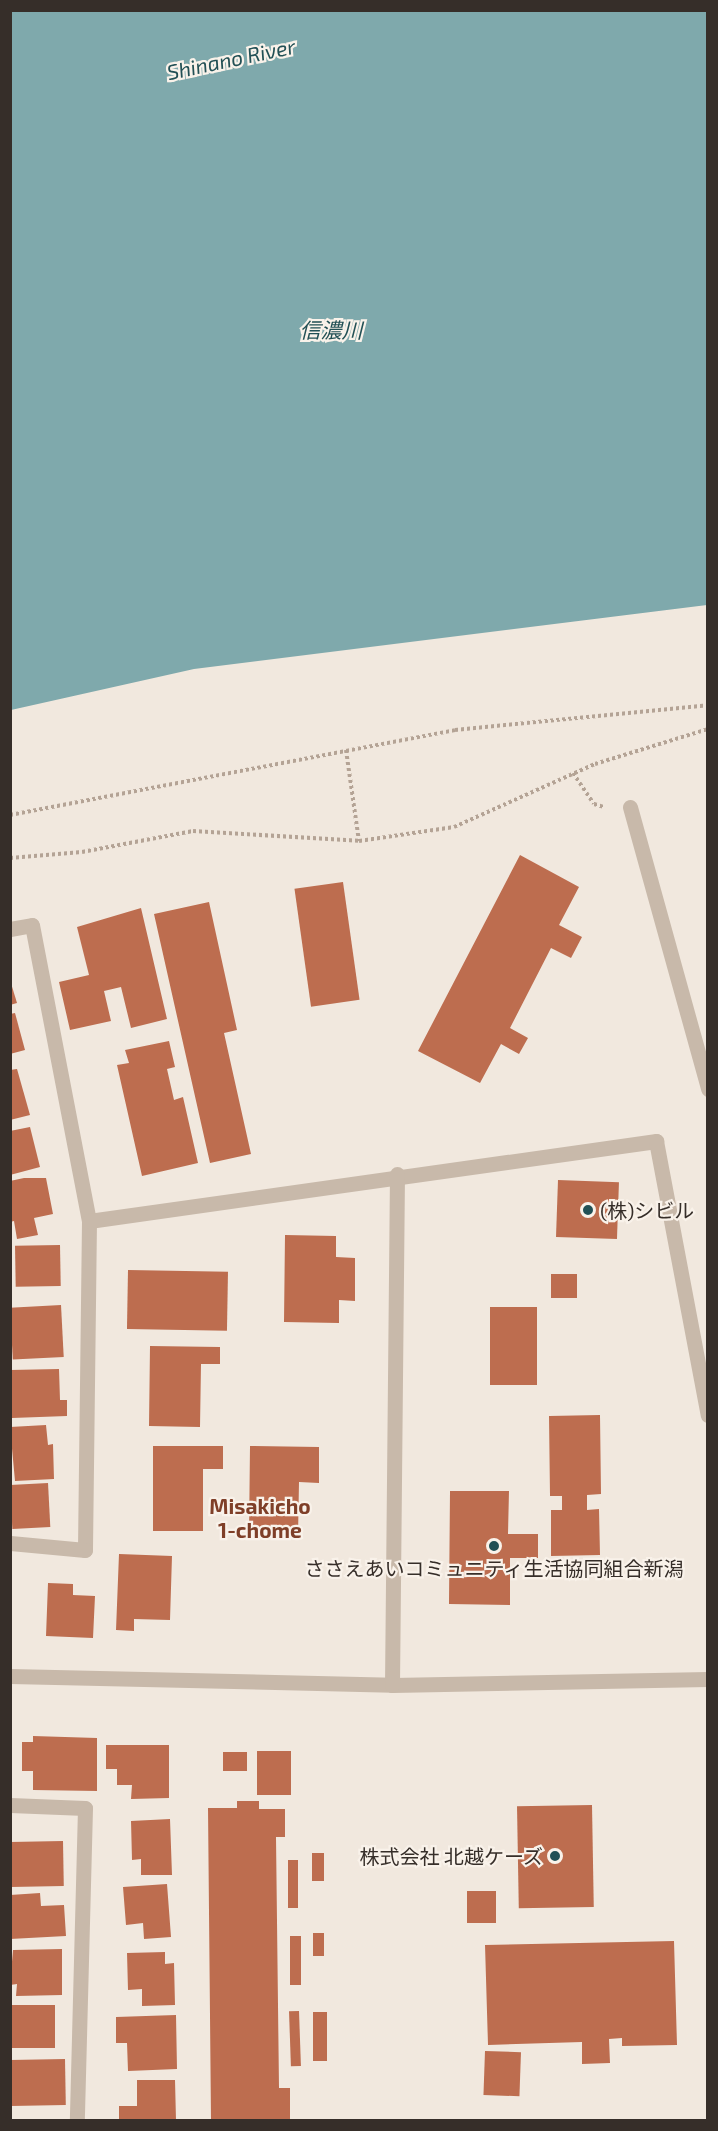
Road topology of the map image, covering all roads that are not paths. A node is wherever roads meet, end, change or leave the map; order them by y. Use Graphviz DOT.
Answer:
graph roads {
  1 [pos="630,807"];
  2 [pos="10,929"];
  3 [pos="708,1089"];
  4 [pos="397,1174"];
  5 [pos="89,1221"];
  6 [pos="708,1415"];
  7 [pos="10,1543"];
  8 [pos="10,1676"];
  9 [pos="708,1680"];
  10 [pos="392,1685"];
  11 [pos="10,1805"];
  12 [pos="77,2121"];
  1 -- 3 [label="street"];
  2 -- 5 [label="street"];
  4 -- 5 [label="street"];
  4 -- 6 [label="street"];
  4 -- 10 [label="street"];
  5 -- 7 [label="street"];
  8 -- 10 [label="street"];
  9 -- 10 [label="street"];
  11 -- 12 [label="street"];
}
